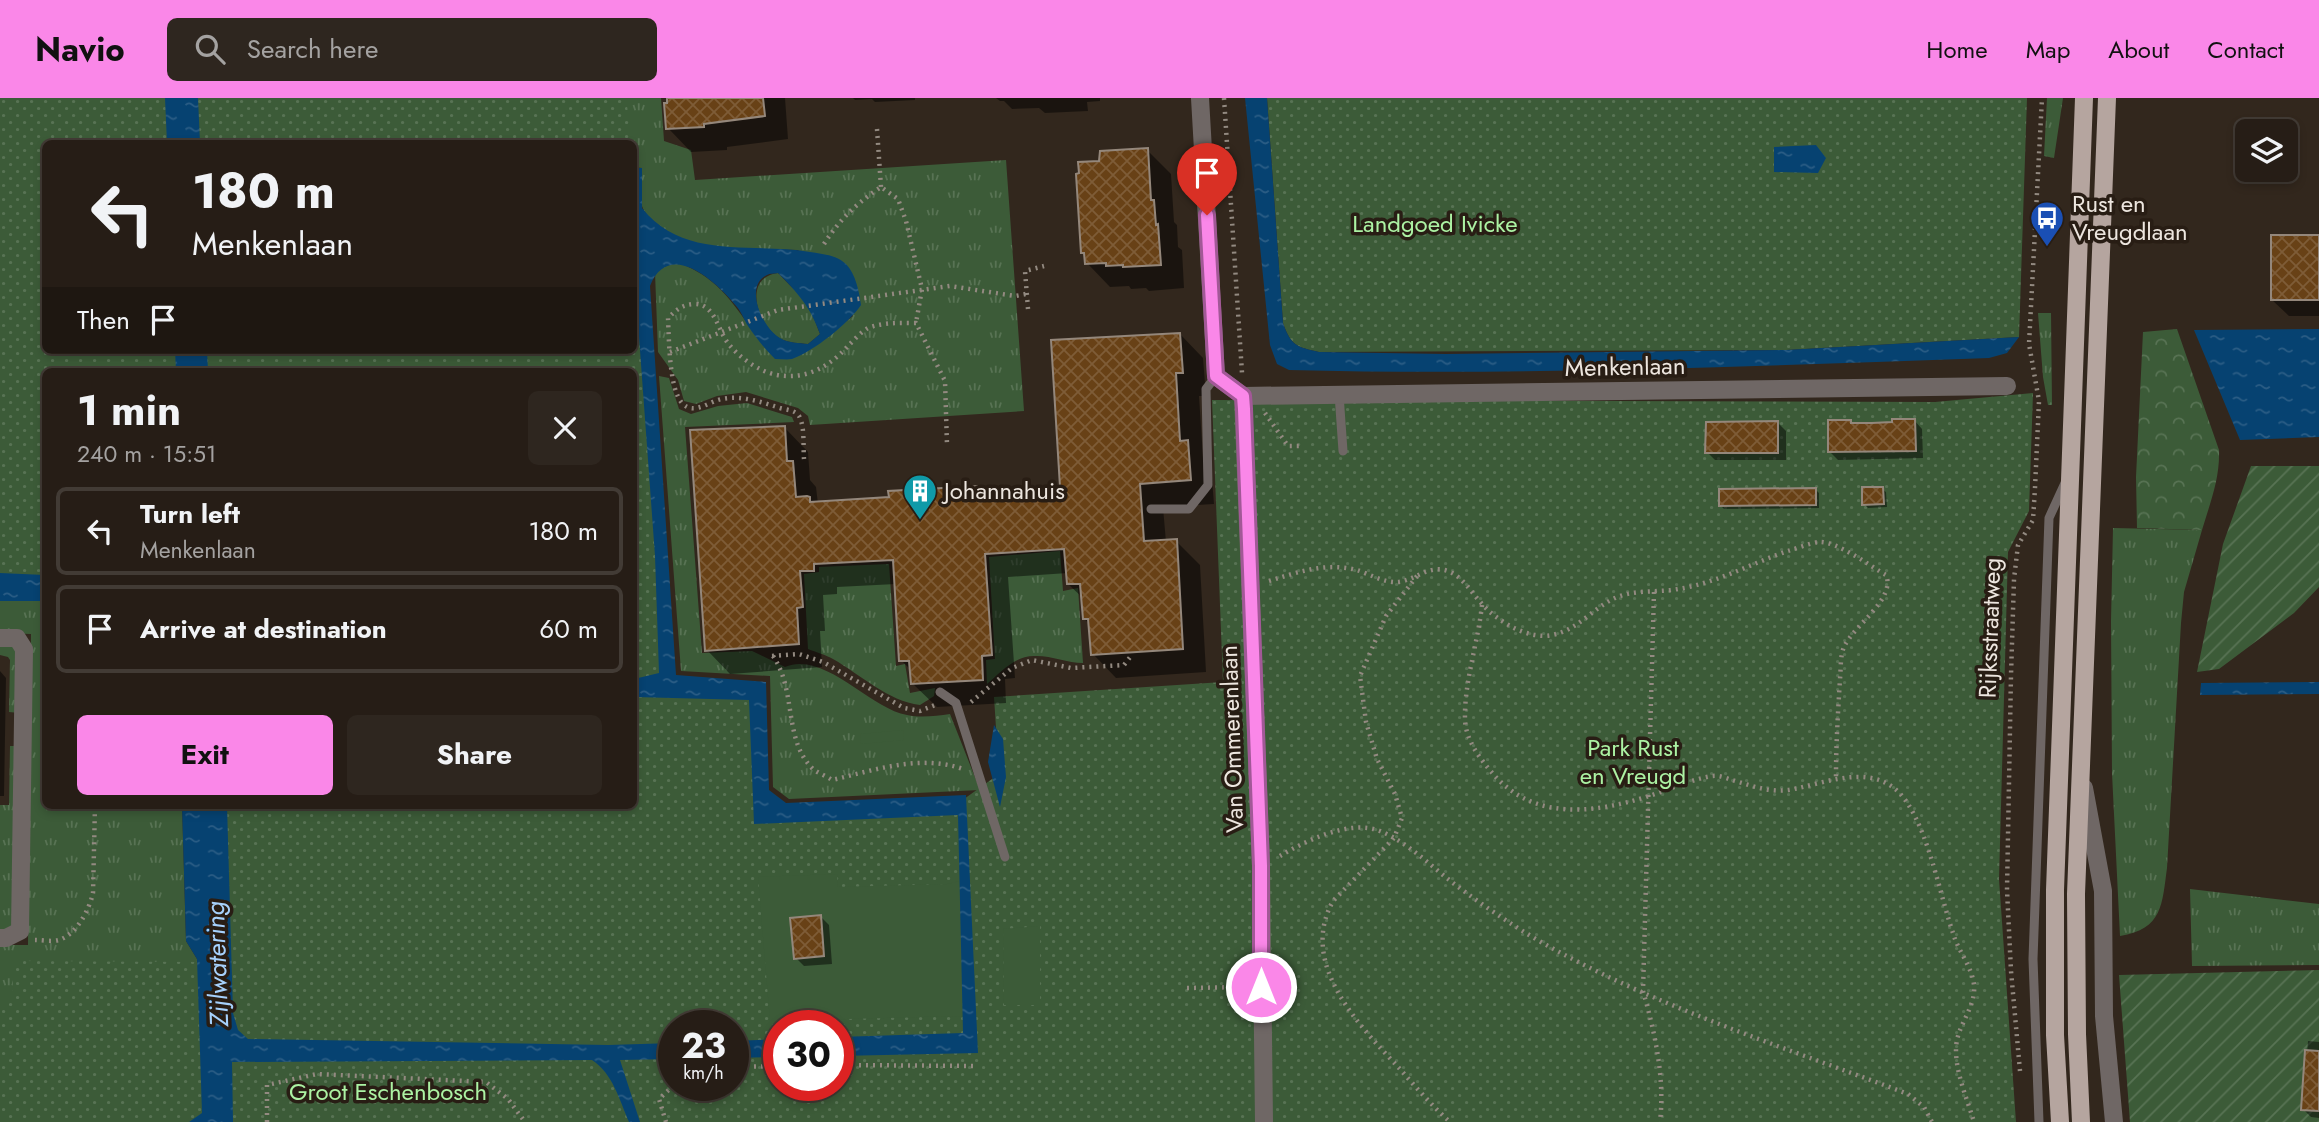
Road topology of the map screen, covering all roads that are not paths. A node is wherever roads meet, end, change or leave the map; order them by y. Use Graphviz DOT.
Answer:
graph roads {
  1 [pos="1200,98"];
  2 [pos="2084,98"];
  3 [pos="2107,98"];
  4 [pos="1216,376"];
  5 [pos="2007,386"];
  6 [pos="1339,394"];
  7 [pos="1243,396"];
  8 [pos="1343,451"];
  9 [pos="2071,468"];
  10 [pos="1151,509"];
  11 [pos="0,638"];
  12 [pos="940,692"];
  13 [pos="2081,775"];
  14 [pos="1005,857"];
  15 [pos="3,938"];
  16 [pos="1264,1122"];
  17 [pos="2039,1122"];
  18 [pos="2060,1122"];
  19 [pos="2081,1122"];
  20 [pos="2114,1122"];
  1 -- 4 [label="street"];
  2 -- 9 [label="main road"];
  3 -- 13 [label="main road"];
  4 -- 7 [label="street"];
  4 -- 10 [label="lane"];
  5 -- 6 [label="street, Menkenlaan"];
  6 -- 7 [label="street, Menkenlaan"];
  6 -- 8 [label="lane"];
  7 -- 16 [label="street, Van Ommerenlaan"];
  9 -- 17 [label="lane"];
  9 -- 18 [label="main road"];
  11 -- 15 [label="street"];
  12 -- 14 [label="lane"];
  13 -- 19 [label="main road"];
  13 -- 20 [label="street"];
}
